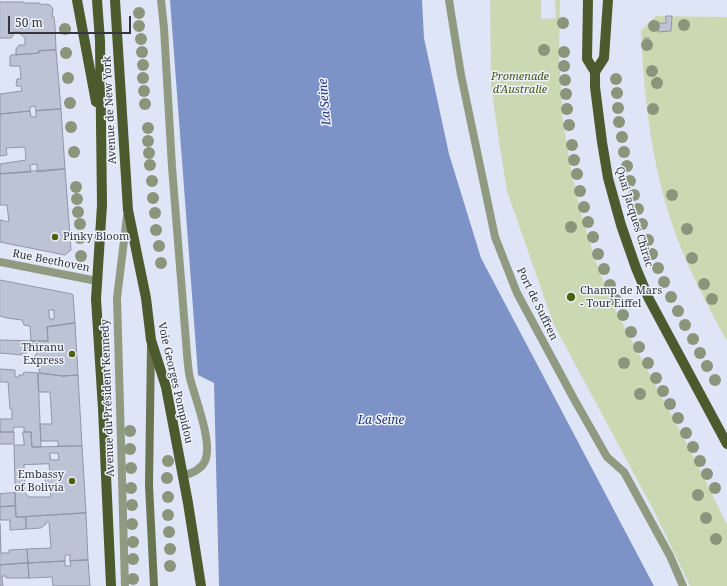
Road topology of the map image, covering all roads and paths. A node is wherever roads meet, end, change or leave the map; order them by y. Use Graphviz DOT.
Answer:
graph roads {
  1 [pos="77,0"];
  2 [pos="97,0"];
  3 [pos="161,0"];
  4 [pos="449,0"];
  5 [pos="588,0"];
  6 [pos="608,0"];
  7 [pos="116,3"];
  8 [pos="595,72"];
  9 [pos="100,126"];
  10 [pos="128,210"];
  11 [pos="0,262"];
  12 [pos="97,280"];
  13 [pos="151,340"];
  14 [pos="727,444"];
  15 [pos="182,476"];
  16 [pos="111,586"];
  17 [pos="125,586"];
  18 [pos="154,586"];
  19 [pos="201,586"];
  20 [pos="683,586"];
  1 -- 9 [label="main road, Avenue de New York"];
  2 -- 9 [label="main road, Avenue de New York"];
  3 -- 15 [label="street"];
  4 -- 20 [label="street, Port de Suffren"];
  5 -- 8 [label="main road, Quai Jacques Chirac"];
  6 -- 8 [label="main road, Quai Jacques Chirac"];
  7 -- 10 [label="main road, Avenue de New York"];
  8 -- 14 [label="main road, Quai Jacques Chirac"];
  9 -- 12 [label="main road, Avenue de New York"];
  10 -- 13 [label="main road, Voie Georges Pompidou"];
  10 -- 17 [label="street, Avenue du Président Kennedy"];
  11 -- 12 [label="street, Rue Beethoven"];
  12 -- 16 [label="main road, Avenue du Président Kennedy"];
  13 -- 15 [label="main road, Voie Georges Pompidou"];
  13 -- 18 [label="main road"];
  15 -- 19 [label="main road, Voie Georges Pompidou"];
}
